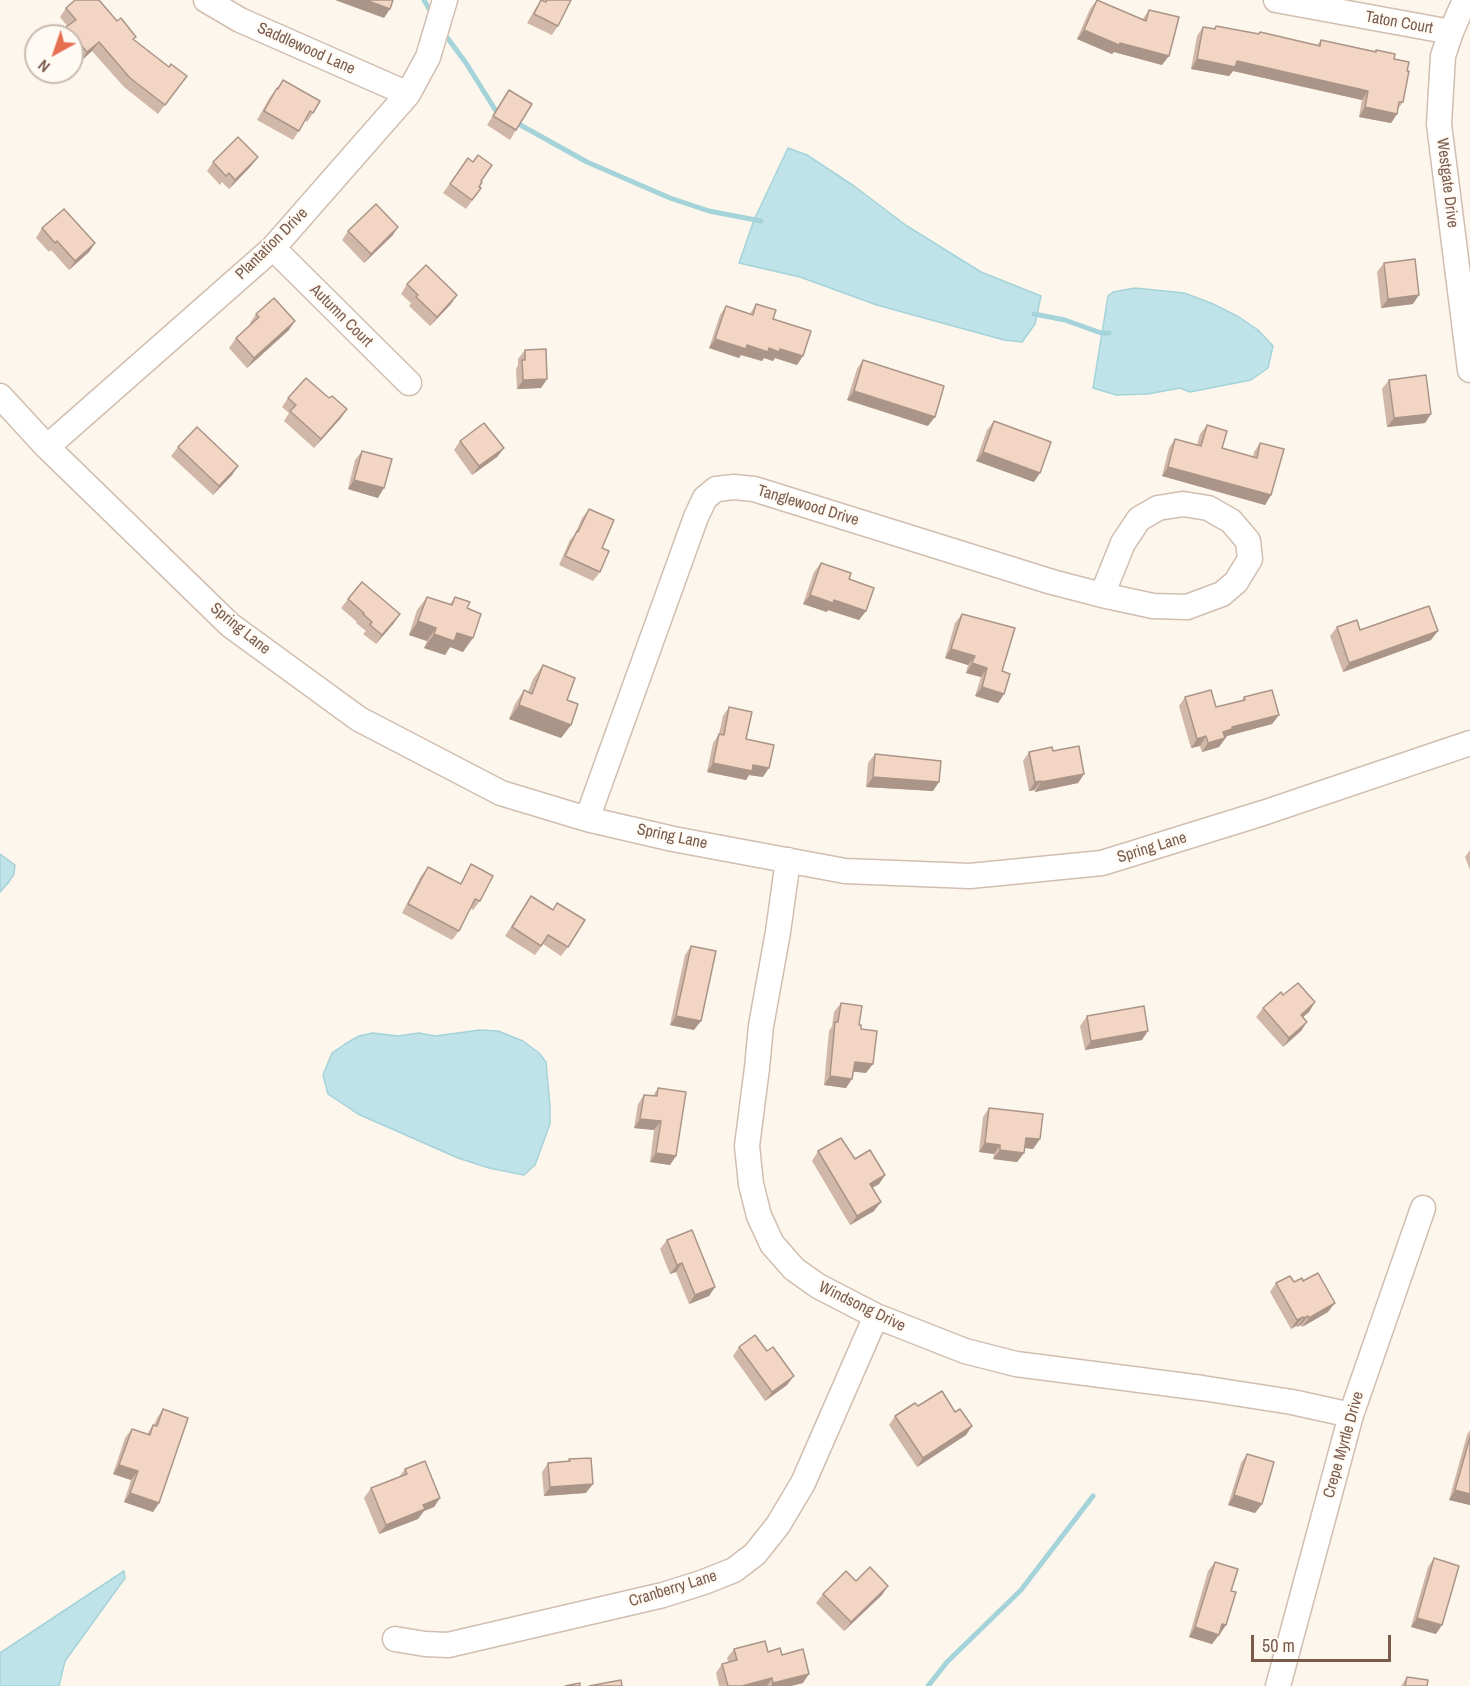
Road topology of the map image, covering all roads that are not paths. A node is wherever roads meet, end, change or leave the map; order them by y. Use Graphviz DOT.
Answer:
graph roads {
  1 [pos="206,0"];
  2 [pos="445,0"];
  3 [pos="1276,0"];
  4 [pos="1465,0"];
  5 [pos="1451,32"];
  6 [pos="408,94"];
  7 [pos="273,248"];
  8 [pos="1470,370"];
  9 [pos="409,383"];
  10 [pos="0,396"];
  11 [pos="47,447"];
  12 [pos="1102,596"];
  13 [pos="1470,743"];
  14 [pos="587,819"];
  15 [pos="788,860"];
  16 [pos="1423,1208"];
  17 [pos="876,1316"];
  18 [pos="1351,1415"];
  19 [pos="395,1639"];
  20 [pos="1278,1686"];
  1 -- 6 [label="street, Saddlewood Lane"];
  2 -- 6 [label="street, Plantation Drive"];
  3 -- 5 [label="street, Taton Court"];
  4 -- 5 [label="street, Westgate Drive"];
  5 -- 8 [label="street, Westgate Drive"];
  6 -- 7 [label="street, Plantation Drive"];
  7 -- 9 [label="street, Autumn Court"];
  7 -- 11 [label="street, Plantation Drive"];
  10 -- 11 [label="street, Spring Lane"];
  11 -- 14 [label="street, Spring Lane"];
  12 -- 12 [label="street, Tanglewood Drive"];
  12 -- 14 [label="street, Tanglewood Drive"];
  13 -- 15 [label="street, Spring Lane"];
  14 -- 15 [label="street, Spring Lane"];
  15 -- 17 [label="street, Windsong Drive"];
  16 -- 18 [label="street, Crepe Myrtle Drive"];
  17 -- 18 [label="street, Windsong Drive"];
  17 -- 19 [label="street, Cranberry Lane"];
  18 -- 20 [label="street, Crepe Myrtle Drive"];
}
